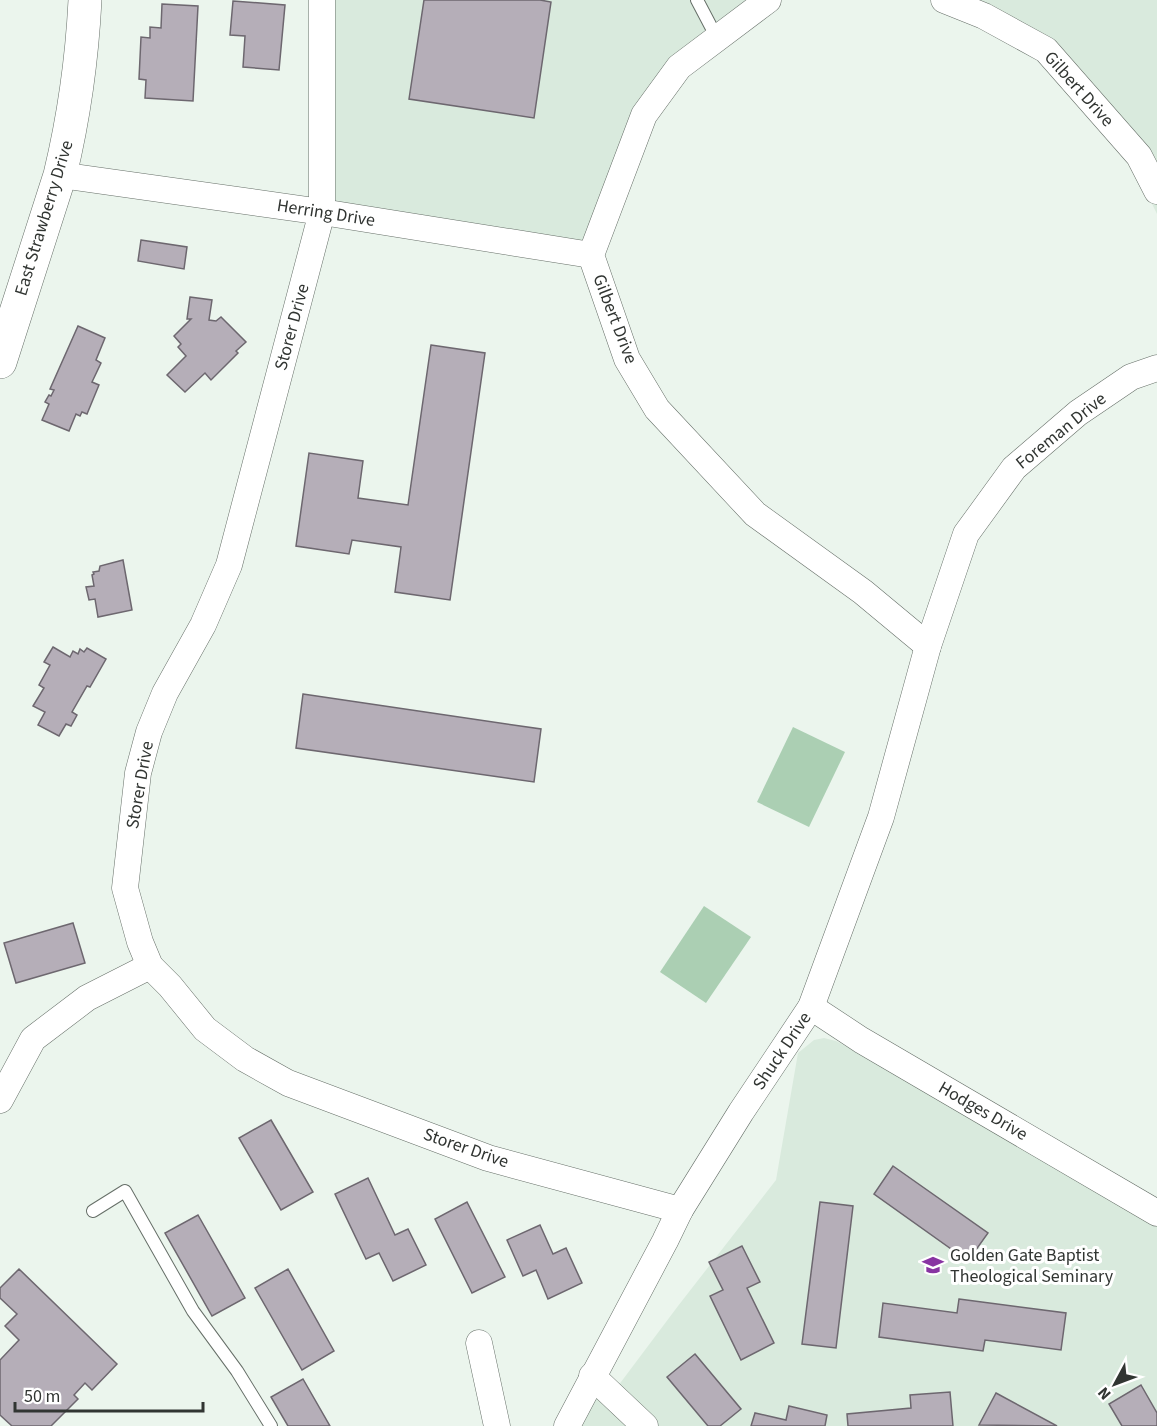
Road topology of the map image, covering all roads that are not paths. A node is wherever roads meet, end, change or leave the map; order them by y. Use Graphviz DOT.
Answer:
graph roads {
  1 [pos="85,0"];
  2 [pos="322,0"];
  3 [pos="697,0"];
  4 [pos="768,0"];
  5 [pos="944,0"];
  6 [pos="717,38"];
  7 [pos="60,175"];
  8 [pos="1157,191"];
  9 [pos="322,212"];
  10 [pos="591,255"];
  11 [pos="3,346"];
  12 [pos="1157,368"];
  13 [pos="928,646"];
  14 [pos="150,966"];
  15 [pos="811,1007"];
  16 [pos="0,1100"];
  17 [pos="680,1210"];
  18 [pos="93,1211"];
  19 [pos="1157,1213"];
  20 [pos="479,1343"];
  21 [pos="592,1376"];
  22 [pos="271,1426"];
  23 [pos="497,1426"];
  24 [pos="567,1426"];
  25 [pos="645,1426"];
  1 -- 7 [label="street, East Strawberry Drive"];
  2 -- 9 [label="street, Storer Drive"];
  3 -- 6 [label="lane"];
  4 -- 6 [label="street, Gilbert Drive"];
  5 -- 8 [label="street, Gilbert Drive"];
  6 -- 10 [label="street, Gilbert Drive"];
  7 -- 9 [label="street, Herring Drive"];
  7 -- 11 [label="street, East Strawberry Drive"];
  9 -- 10 [label="street, Herring Drive"];
  9 -- 14 [label="street, Storer Drive"];
  10 -- 13 [label="street, Gilbert Drive"];
  12 -- 13 [label="street, Foreman Drive"];
  13 -- 15 [label="street, Shuck Drive"];
  14 -- 16 [label="street"];
  14 -- 17 [label="street, Storer Drive"];
  15 -- 17 [label="street, Shuck Drive"];
  15 -- 19 [label="street, Hodges Drive"];
  17 -- 21 [label="street, Shuck Drive"];
  18 -- 22 [label="lane"];
  20 -- 23 [label="street"];
  21 -- 24 [label="street, Shuck Drive"];
  21 -- 25 [label="street"];
}
